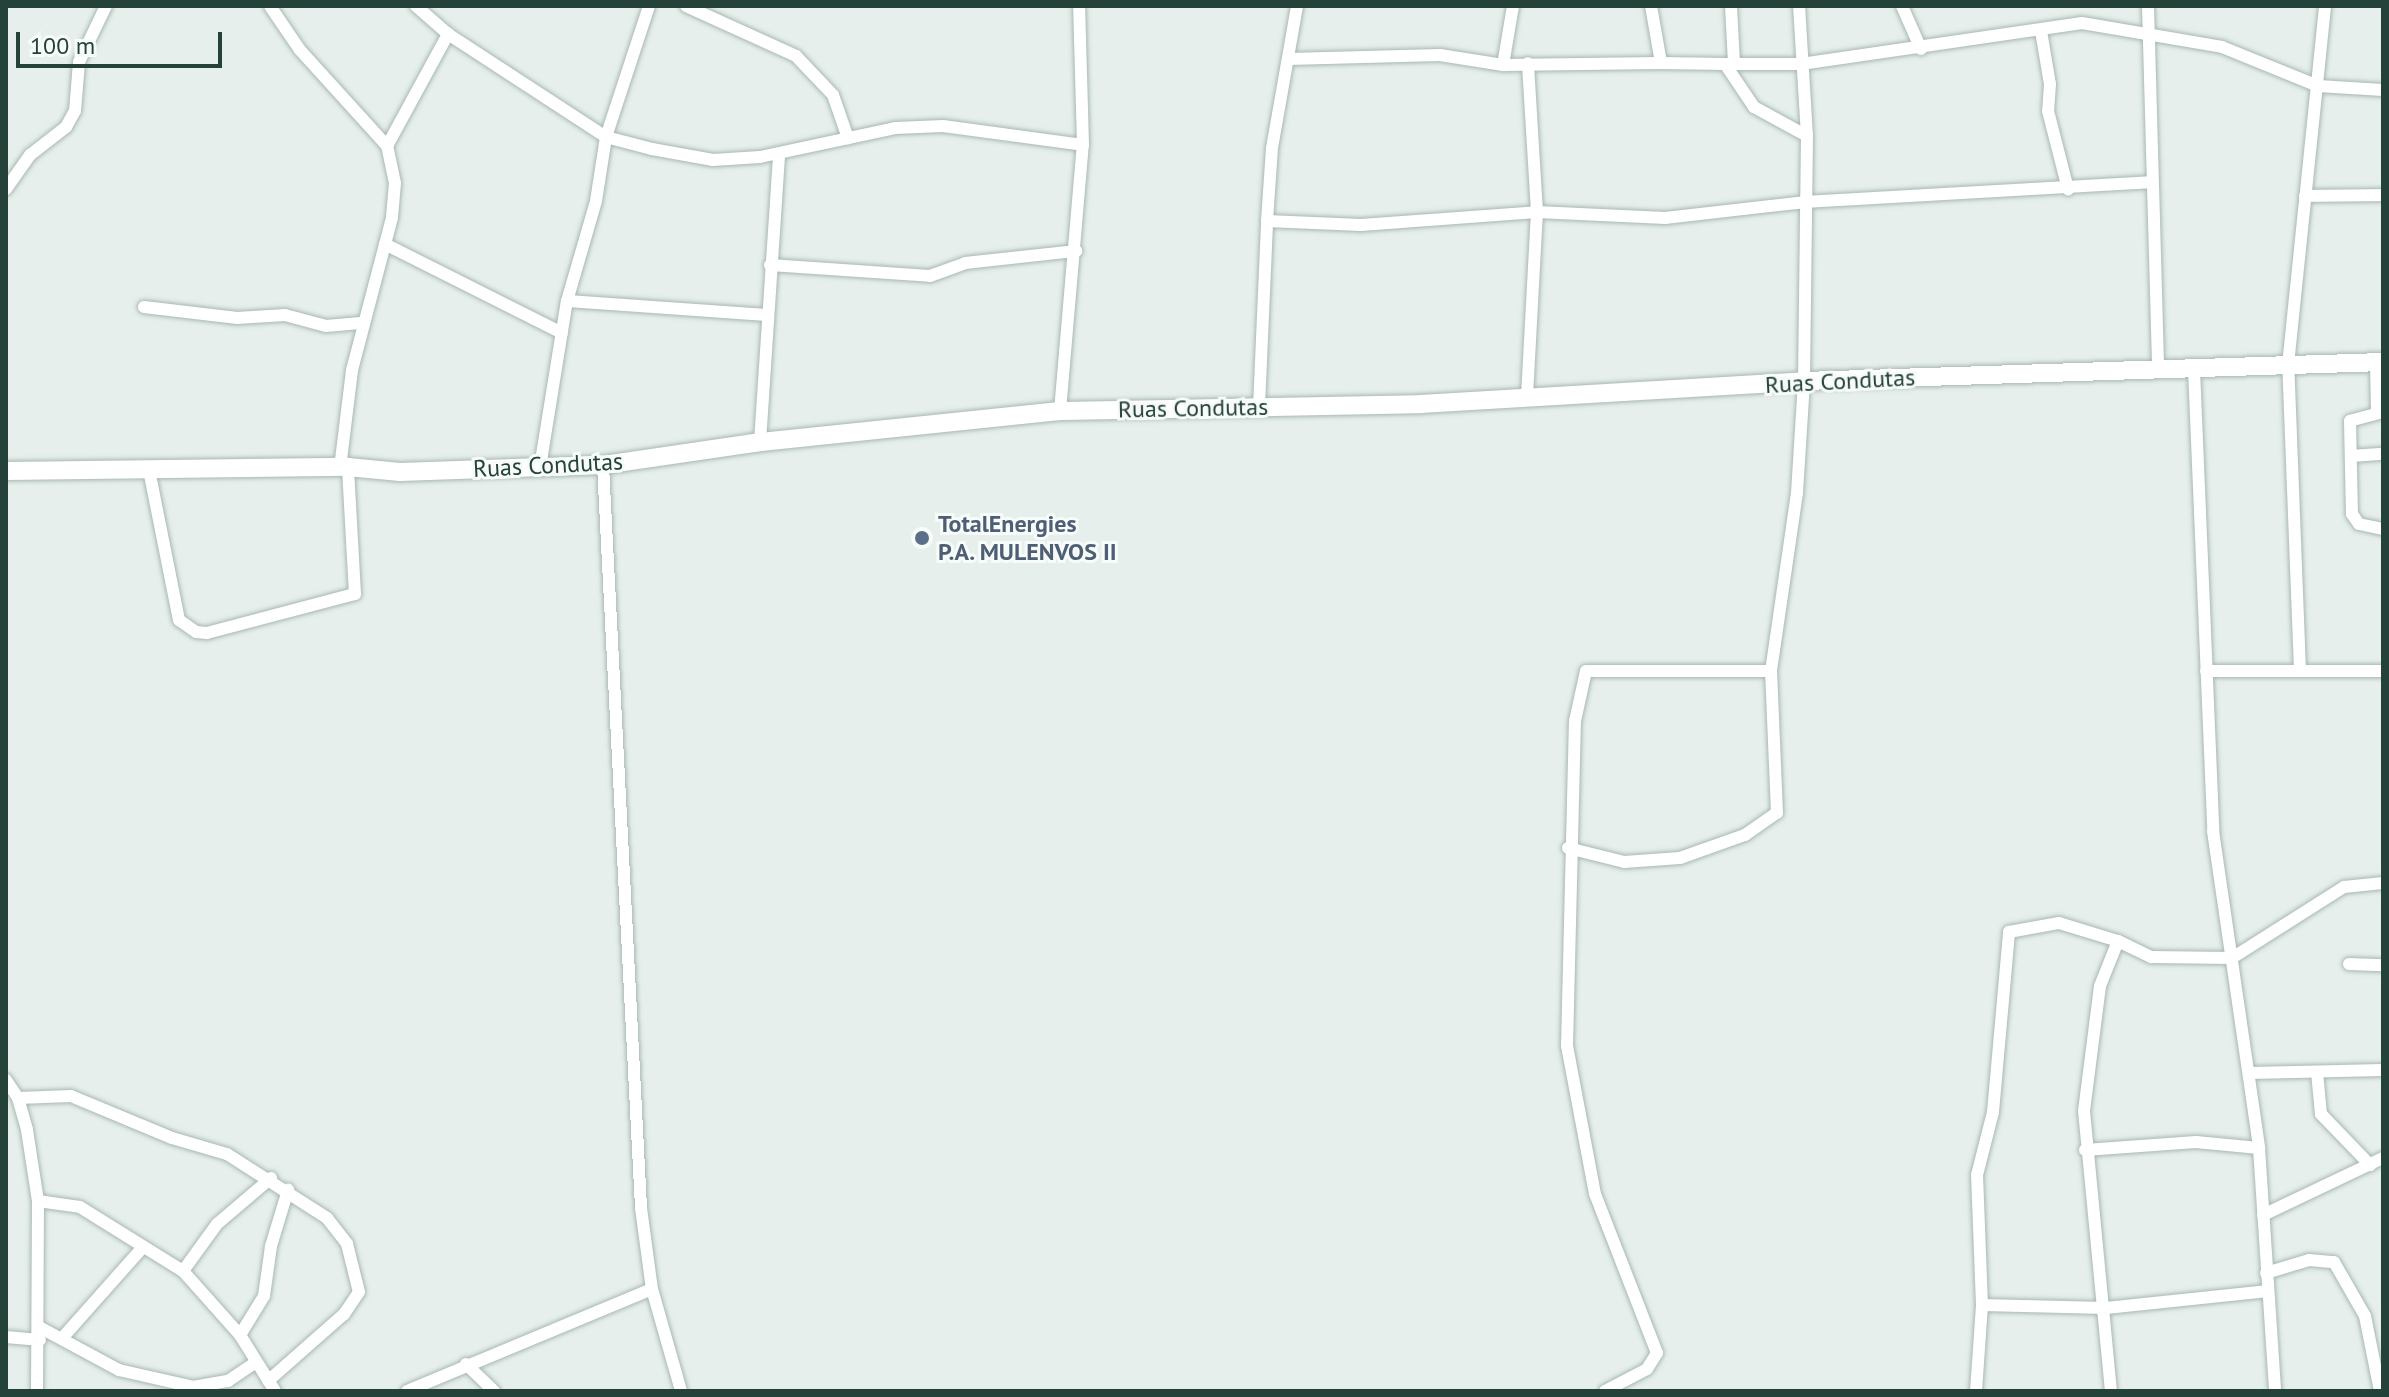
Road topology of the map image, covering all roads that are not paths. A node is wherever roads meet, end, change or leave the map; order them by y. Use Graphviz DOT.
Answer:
graph roads {
  1 [pos="106,6"];
  2 [pos="270,6"];
  3 [pos="416,6"];
  4 [pos="649,6"];
  5 [pos="686,6"];
  6 [pos="1079,6"];
  7 [pos="1297,6"];
  8 [pos="1513,6"];
  9 [pos="1731,6"];
  10 [pos="1799,6"];
  11 [pos="1902,6"];
  12 [pos="2148,6"];
  13 [pos="2325,6"];
  14 [pos="1654,7"];
  15 [pos="2041,31"];
  16 [pos="448,34"];
  17 [pos="2149,34"];
  18 [pos="1921,49"];
  19 [pos="1288,59"];
  20 [pos="1528,63"];
  21 [pos="1661,63"];
  22 [pos="1730,64"];
  23 [pos="1801,64"];
  24 [pos="1503,65"];
  25 [pos="2318,86"];
  26 [pos="2383,90"];
  27 [pos="1807,136"];
  28 [pos="606,137"];
  29 [pos="848,138"];
  30 [pos="1083,145"];
  31 [pos="387,146"];
  32 [pos="779,154"];
  33 [pos="2152,182"];
  34 [pos="6,189"];
  35 [pos="2068,189"];
  36 [pos="2383,195"];
  37 [pos="2305,196"];
  38 [pos="1806,202"];
  39 [pos="1537,212"];
  40 [pos="1267,221"];
  41 [pos="385,244"];
  42 [pos="1076,251"];
  43 [pos="770,265"];
  44 [pos="567,301"];
  45 [pos="144,307"];
  46 [pos="768,315"];
  47 [pos="363,323"];
  48 [pos="562,333"];
  49 [pos="2379,362"];
  50 [pos="2288,365"];
  51 [pos="2194,369"];
  52 [pos="2158,370"];
  53 [pos="1804,381"];
  54 [pos="1527,396"];
  55 [pos="1259,407"];
  56 [pos="1060,411"];
  57 [pos="2380,412"];
  58 [pos="760,442"];
  59 [pos="2383,454"];
  60 [pos="2351,456"];
  61 [pos="603,465"];
  62 [pos="540,467"];
  63 [pos="344,468"];
  64 [pos="149,470"];
  65 [pos="6,471"];
  66 [pos="2383,529"];
  67 [pos="1771,671"];
  68 [pos="2206,671"];
  69 [pos="2300,671"];
  70 [pos="2383,671"];
  71 [pos="1568,848"];
  72 [pos="2383,883"];
  73 [pos="2118,941"];
  74 [pos="2232,958"];
  75 [pos="2349,964"];
  76 [pos="2383,965"];
  77 [pos="2383,1070"];
  78 [pos="2317,1072"];
  79 [pos="2249,1073"];
  80 [pos="6,1080"];
  81 [pos="18,1098"];
  82 [pos="2259,1148"];
  83 [pos="2085,1150"];
  84 [pos="2383,1158"];
  85 [pos="2370,1165"];
  86 [pos="271,1178"];
  87 [pos="288,1190"];
  88 [pos="38,1201"];
  89 [pos="2263,1215"];
  90 [pos="142,1248"];
  91 [pos="183,1271"];
  92 [pos="2266,1273"];
  93 [pos="652,1289"];
  94 [pos="2268,1291"];
  95 [pos="1982,1305"];
  96 [pos="2106,1308"];
  97 [pos="41,1334"];
  98 [pos="240,1335"];
  99 [pos="64,1336"];
  100 [pos="6,1337"];
  101 [pos="255,1363"];
  102 [pos="466,1364"];
  103 [pos="271,1386"];
  104 [pos="410,1390"];
  105 [pos="37,1391"];
  106 [pos="494,1391"];
  107 [pos="681,1391"];
  108 [pos="1605,1391"];
  109 [pos="1976,1391"];
  110 [pos="2111,1391"];
  111 [pos="2275,1391"];
  112 [pos="2380,1391"];
  1 -- 34 [label="street"];
  2 -- 31 [label="street"];
  3 -- 16 [label="street"];
  4 -- 28 [label="street"];
  5 -- 29 [label="street"];
  6 -- 30 [label="street"];
  7 -- 19 [label="street"];
  8 -- 24 [label="street"];
  9 -- 22 [label="street"];
  10 -- 23 [label="street"];
  11 -- 18 [label="street"];
  12 -- 17 [label="street"];
  13 -- 25 [label="street"];
  14 -- 21 [label="street"];
  15 -- 17 [label="street"];
  15 -- 18 [label="street"];
  15 -- 35 [label="street"];
  16 -- 28 [label="street"];
  16 -- 31 [label="street"];
  17 -- 25 [label="street"];
  17 -- 33 [label="street"];
  18 -- 23 [label="street"];
  19 -- 24 [label="street"];
  19 -- 40 [label="street"];
  20 -- 21 [label="street"];
  20 -- 24 [label="street"];
  20 -- 39 [label="street"];
  21 -- 22 [label="street"];
  22 -- 23 [label="street"];
  22 -- 27 [label="street"];
  23 -- 27 [label="street"];
  25 -- 26 [label="street"];
  25 -- 37 [label="street"];
  27 -- 38 [label="street"];
  28 -- 32 [label="street"];
  28 -- 44 [label="street"];
  29 -- 30 [label="street"];
  29 -- 32 [label="street"];
  30 -- 42 [label="street"];
  31 -- 41 [label="street"];
  32 -- 43 [label="street"];
  33 -- 35 [label="street"];
  33 -- 52 [label="street"];
  35 -- 38 [label="street"];
  36 -- 37 [label="street"];
  37 -- 50 [label="street"];
  38 -- 39 [label="street"];
  38 -- 53 [label="street"];
  39 -- 40 [label="street"];
  39 -- 54 [label="street"];
  40 -- 55 [label="street"];
  41 -- 47 [label="street"];
  41 -- 48 [label="street"];
  42 -- 43 [label="street"];
  42 -- 56 [label="street"];
  43 -- 46 [label="street"];
  44 -- 46 [label="street"];
  44 -- 48 [label="street"];
  45 -- 47 [label="street"];
  46 -- 58 [label="street"];
  47 -- 63 [label="street"];
  48 -- 62 [label="street"];
  49 -- 50 [label="street, Ruas Condutas"];
  49 -- 57 [label="street"];
  50 -- 51 [label="street, Ruas Condutas"];
  50 -- 69 [label="street"];
  51 -- 52 [label="street, Ruas Condutas"];
  51 -- 68 [label="street"];
  52 -- 53 [label="street, Ruas Condutas"];
  53 -- 54 [label="street, Ruas Condutas"];
  53 -- 67 [label="street"];
  54 -- 55 [label="street, Ruas Condutas"];
  55 -- 56 [label="street, Ruas Condutas"];
  56 -- 58 [label="street, Ruas Condutas"];
  57 -- 60 [label="street"];
  58 -- 61 [label="street, Ruas Condutas"];
  59 -- 60 [label="street"];
  60 -- 66 [label="street"];
  61 -- 62 [label="street, Ruas Condutas"];
  61 -- 93 [label="street"];
  62 -- 63 [label="street, Ruas Condutas"];
  63 -- 64 [label="street, Ruas Condutas"];
  63 -- 64 [label="street"];
  64 -- 65 [label="street, Ruas Condutas"];
  67 -- 71 [label="street"];
  67 -- 71 [label="street"];
  68 -- 69 [label="street"];
  68 -- 74 [label="street"];
  69 -- 70 [label="street"];
  71 -- 108 [label="street"];
  72 -- 74 [label="street"];
  73 -- 74 [label="street"];
  73 -- 83 [label="street"];
  73 -- 95 [label="street"];
  74 -- 79 [label="street"];
  75 -- 76 [label="street"];
  77 -- 78 [label="street"];
  78 -- 79 [label="street"];
  78 -- 85 [label="street"];
  79 -- 82 [label="street"];
  80 -- 81 [label="street"];
  81 -- 86 [label="street"];
  81 -- 88 [label="street"];
  82 -- 83 [label="street"];
  82 -- 89 [label="street"];
  83 -- 96 [label="street"];
  84 -- 85 [label="street"];
  85 -- 89 [label="street"];
  86 -- 87 [label="street"];
  86 -- 91 [label="street"];
  87 -- 98 [label="street"];
  87 -- 103 [label="street"];
  88 -- 90 [label="street"];
  88 -- 97 [label="street"];
  89 -- 92 [label="street"];
  90 -- 91 [label="street"];
  90 -- 99 [label="street"];
  91 -- 98 [label="street"];
  92 -- 94 [label="street"];
  92 -- 112 [label="street"];
  93 -- 102 [label="street"];
  93 -- 107 [label="street"];
  94 -- 96 [label="street"];
  94 -- 111 [label="street"];
  95 -- 96 [label="street"];
  95 -- 109 [label="street"];
  96 -- 110 [label="street"];
  97 -- 99 [label="street"];
  97 -- 100 [label="street"];
  97 -- 105 [label="street"];
  98 -- 101 [label="street"];
  99 -- 101 [label="street"];
  101 -- 103 [label="street"];
  102 -- 104 [label="street"];
  102 -- 106 [label="street"];
}
